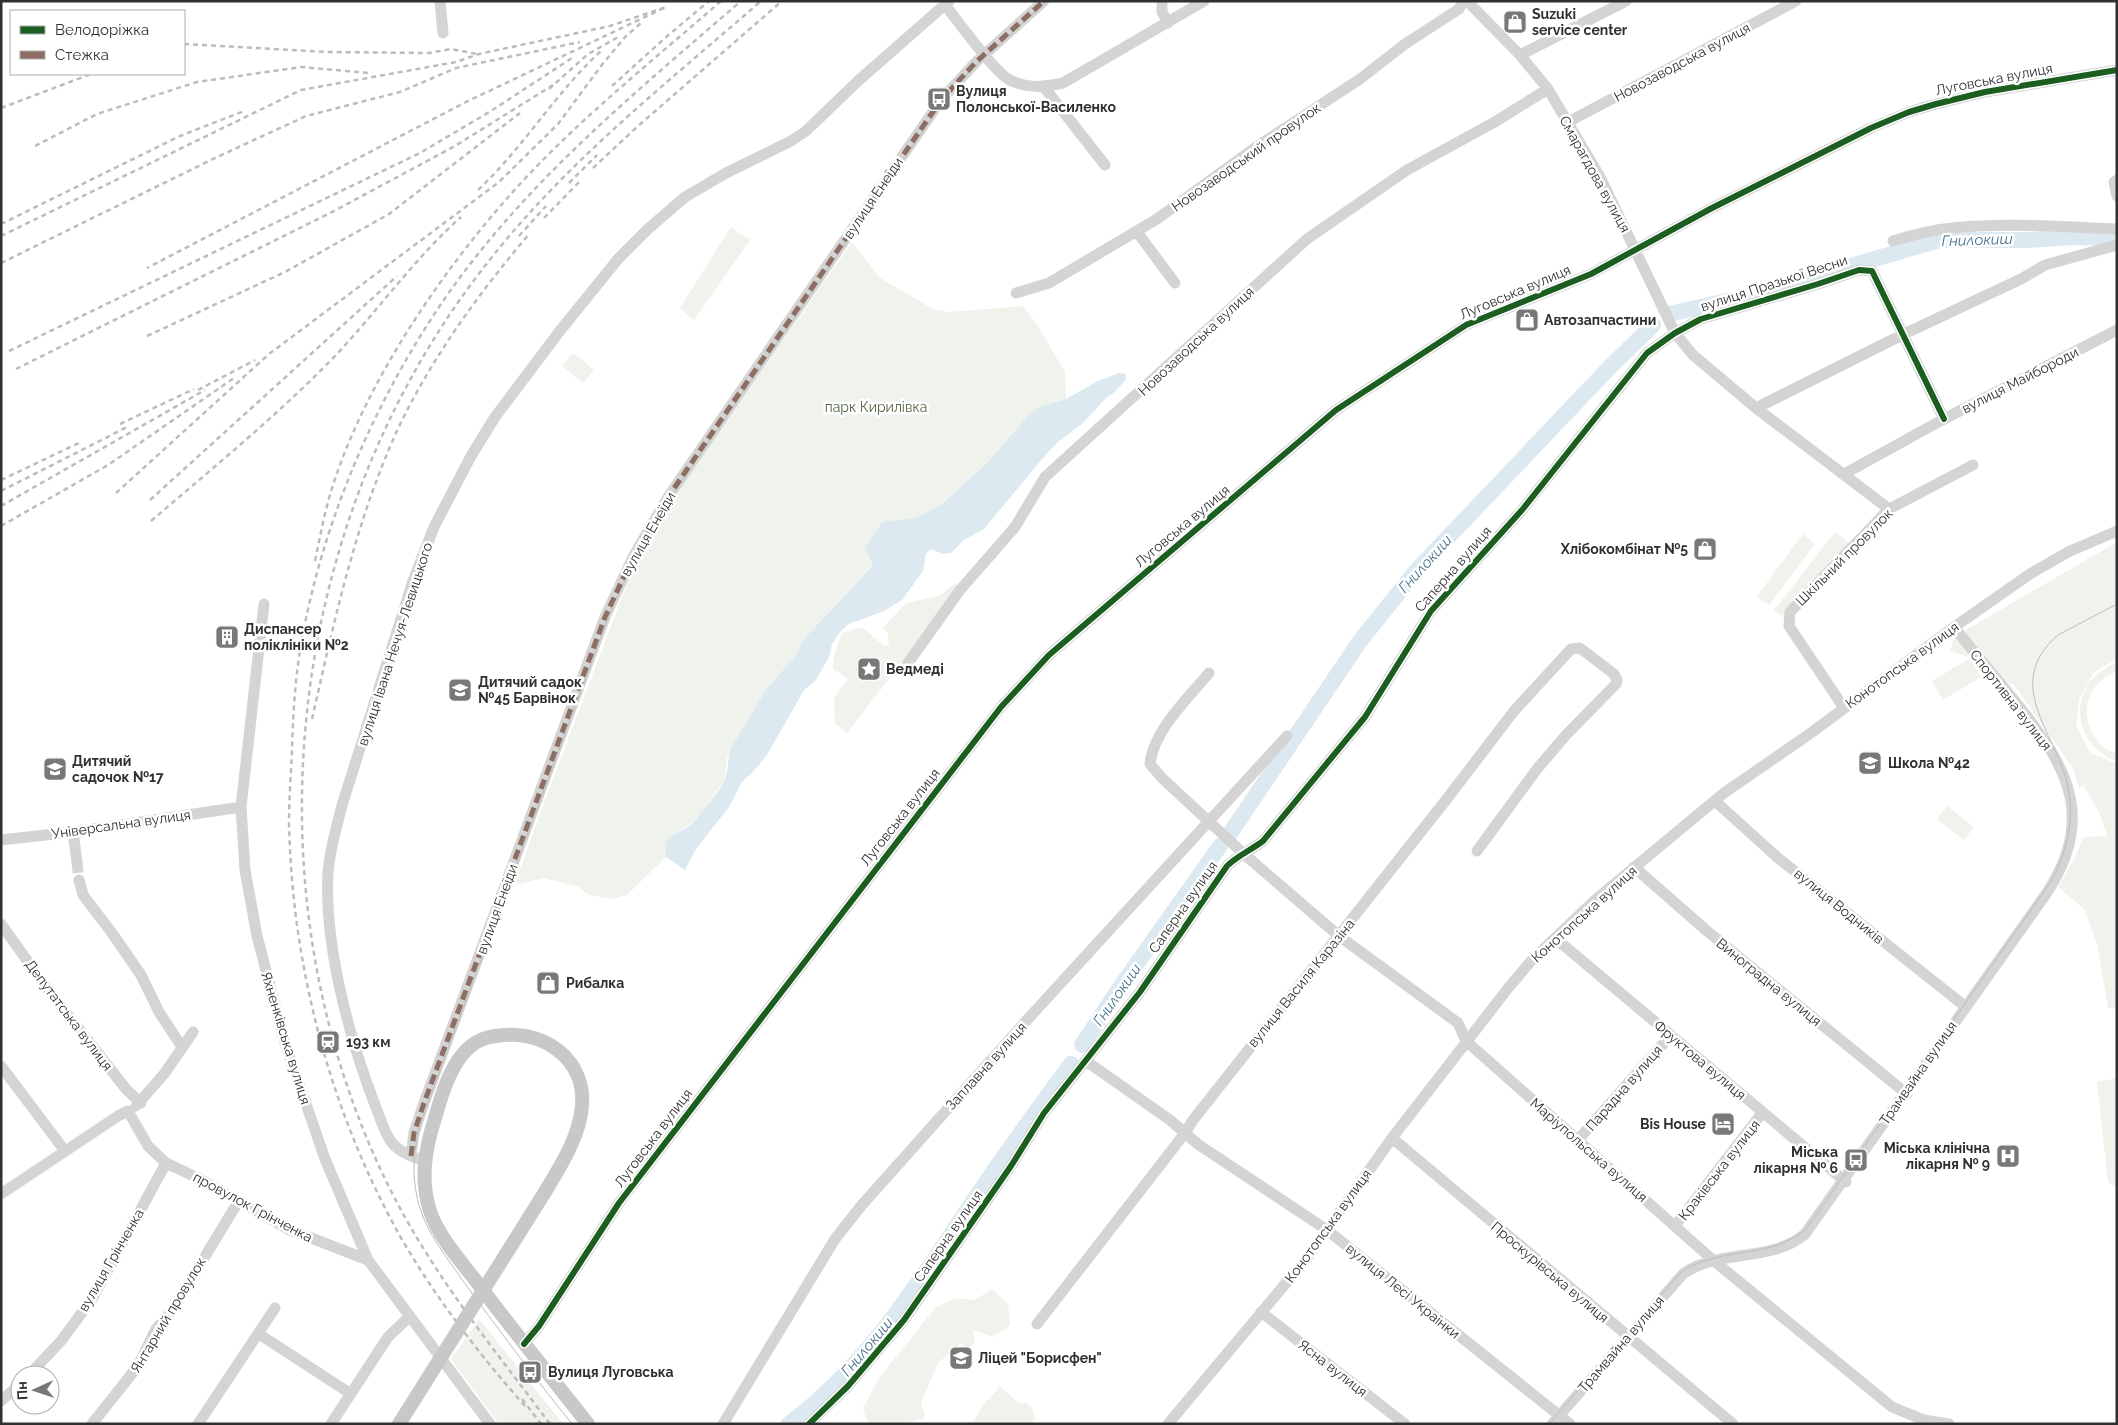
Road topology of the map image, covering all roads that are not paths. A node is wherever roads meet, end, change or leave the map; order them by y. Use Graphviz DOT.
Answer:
graph roads {
  1 [pos="440,1"];
  2 [pos="1044,1"];
  3 [pos="1162,1"];
  4 [pos="1204,1"];
  5 [pos="1463,1"];
  6 [pos="1467,1"];
  7 [pos="1626,1"];
  8 [pos="1796,1"];
  9 [pos="947,3"];
  10 [pos="1168,23"];
  11 [pos="443,33"];
  12 [pos="984,54"];
  13 [pos="1520,55"];
  14 [pos="2117,70"];
  15 [pos="1044,87"];
  16 [pos="1548,89"];
  17 [pos="1568,122"];
  18 [pos="1105,165"];
  19 [pos="2117,180"];
  20 [pos="2117,196"];
  21 [pos="2117,229"];
  22 [pos="1137,232"];
  23 [pos="1892,241"];
  24 [pos="2117,245"];
  25 [pos="1634,249"];
  26 [pos="1175,283"];
  27 [pos="1016,293"];
  28 [pos="2117,330"];
  29 [pos="1675,333"];
  30 [pos="1904,334"];
  31 [pos="1756,408"];
  32 [pos="1944,420"];
  33 [pos="1973,464"];
  34 [pos="1844,474"];
  35 [pos="1889,509"];
  36 [pos="2117,531"];
  37 [pos="264,604"];
  38 [pos="1954,627"];
  39 [pos="908,663"];
  40 [pos="1209,673"];
  41 [pos="1844,708"];
  42 [pos="1287,736"];
  43 [pos="1715,801"];
  44 [pos="241,807"];
  45 [pos="1210,821"];
  46 [pos="73,832"];
  47 [pos="2071,834"];
  48 [pos="1,840"];
  49 [pos="1477,850"];
  50 [pos="1244,854"];
  51 [pos="77,862"];
  52 [pos="1634,868"];
  53 [pos="79,880"];
  54 [pos="1,924"];
  55 [pos="1339,936"];
  56 [pos="1555,938"];
  57 [pos="1966,1006"];
  58 [pos="193,1032"];
  59 [pos="1671,1034"];
  60 [pos="1466,1041"];
  61 [pos="182,1046"];
  62 [pos="1086,1061"];
  63 [pos="1,1066"];
  64 [pos="1906,1093"];
  65 [pos="141,1103"];
  66 [pos="128,1111"];
  67 [pos="1762,1113"];
  68 [pos="1185,1132"];
  69 [pos="1392,1138"];
  70 [pos="1577,1141"];
  71 [pos="65,1151"];
  72 [pos="410,1156"];
  73 [pos="425,1161"];
  74 [pos="166,1163"];
  75 [pos="1845,1181"];
  76 [pos="1,1194"];
  77 [pos="238,1202"];
  78 [pos="1675,1226"];
  79 [pos="1327,1230"];
  80 [pos="368,1260"];
  81 [pos="1714,1261"];
  82 [pos="276,1308"];
  83 [pos="1261,1312"];
  84 [pos="409,1317"];
  85 [pos="1037,1324"];
  86 [pos="259,1334"];
  87 [pos="1627,1337"];
  88 [pos="524,1344"];
  89 [pos="38,1365"];
  90 [pos="350,1394"];
  91 [pos="1555,1419"];
  92 [pos="92,1424"];
  93 [pos="198,1424"];
  94 [pos="331,1424"];
  95 [pos="399,1424"];
  96 [pos="490,1424"];
  97 [pos="588,1424"];
  98 [pos="723,1424"];
  99 [pos="808,1424"];
  100 [pos="1168,1424"];
  101 [pos="1405,1424"];
  102 [pos="1570,1424"];
  103 [pos="1733,1424"];
  104 [pos="1950,1424"];
  1 -- 11 [label="street"];
  2 -- 12 [label="street, вулиця Енеїди"];
  3 -- 10 [label="street"];
  4 -- 10 [label="street"];
  5 -- 22 [label="street, Новозаводський провулок"];
  6 -- 13 [label="street, Смарагдова вулиця"];
  7 -- 13 [label="street"];
  8 -- 17 [label="street, Новозаводська вулиця"];
  9 -- 12 [label="street"];
  9 -- 72 [label="street, вулиця Івана Нечуя-Левицького"];
  10 -- 15 [label="street"];
  12 -- 15 [label="street"];
  12 -- 72 [label="street, вулиця Енеїди"];
  13 -- 16 [label="street, Смарагдова вулиця"];
  14 -- 25 [label="street, Луговська вулиця"];
  15 -- 18 [label="street"];
  16 -- 17 [label="street, Смарагдова вулиця"];
  16 -- 39 [label="street, Новозаводська вулиця"];
  17 -- 25 [label="street, Смарагдова вулиця"];
  19 -- 20 [label="street"];
  21 -- 23 [label="street"];
  22 -- 26 [label="street"];
  22 -- 27 [label="street, Новозаводський провулок"];
  24 -- 30 [label="street"];
  25 -- 29 [label="street, Смарагдова вулиця"];
  25 -- 88 [label="street, Луговська вулиця"];
  28 -- 32 [label="street, вулиця Майбороди"];
  29 -- 30 [label="street, вулиця Празької Весни"];
  29 -- 31 [label="street, Смарагдова вулиця"];
  29 -- 50 [label="street, Саперна вулиця"];
  30 -- 31 [label="street"];
  30 -- 32 [label="street, вулиця Празької Весни"];
  31 -- 34 [label="street, Смарагдова вулиця"];
  32 -- 34 [label="street, вулиця Майбороди"];
  33 -- 35 [label="street, Шкільний провулок"];
  34 -- 35 [label="street, Смарагдова вулиця"];
  35 -- 41 [label="street, Шкільний провулок"];
  36 -- 38 [label="street, Конотопська вулиця"];
  37 -- 44 [label="street, Яхненківська вулиця"];
  38 -- 41 [label="street, Конотопська вулиця"];
  38 -- 47 [label="street, Спортивна вулиця"];
  40 -- 45 [label="street, Маріупольська вулиця"];
  41 -- 43 [label="street, Конотопська вулиця"];
  42 -- 45 [label="street, Заплавна вулиця"];
  43 -- 52 [label="street, Конотопська вулиця"];
  43 -- 57 [label="street, вулиця Водників"];
  44 -- 46 [label="street, Універсальна вулиця"];
  44 -- 80 [label="street, Яхненківська вулиця"];
  45 -- 50 [label="street, Маріупольська вулиця"];
  45 -- 98 [label="street, Заплавна вулиця"];
  46 -- 48 [label="street, Універсальна вулиця"];
  46 -- 51 [label="street"];
  47 -- 57 [label="street, Трамвайна вулиця"];
  49 -- 55 [label="street, вулиця Василя Каразіна"];
  50 -- 55 [label="street, Маріупольська вулиця"];
  50 -- 62 [label="street, Саперна вулиця"];
  52 -- 56 [label="street, Конотопська вулиця"];
  52 -- 64 [label="street, Виноградна вулиця"];
  53 -- 61 [label="street"];
  54 -- 65 [label="street, Депутатська вулиця"];
  55 -- 60 [label="street, Маріупольська вулиця"];
  55 -- 68 [label="street, вулиця Василя Каразіна"];
  56 -- 59 [label="street, Фруктова вулиця"];
  56 -- 60 [label="street, Конотопська вулиця"];
  57 -- 64 [label="street, Трамвайна вулиця"];
  58 -- 61 [label="street"];
  59 -- 67 [label="street, Фруктова вулиця"];
  59 -- 70 [label="street, Парадна вулиця"];
  60 -- 69 [label="street, Конотопська вулиця"];
  60 -- 70 [label="street, Маріупольська вулиця"];
  61 -- 65 [label="street"];
  62 -- 68 [label="street, вулиця Лесі Українки"];
  62 -- 99 [label="street, Саперна вулиця"];
  63 -- 71 [label="street"];
  64 -- 75 [label="street, Трамвайна вулиця"];
  65 -- 66 [label="street"];
  66 -- 71 [label="street"];
  66 -- 74 [label="street, провулок Грінченка"];
  67 -- 75 [label="street, Фруктова вулиця"];
  67 -- 78 [label="street, Краківська вулиця"];
  68 -- 79 [label="street, вулиця Лесі Українки"];
  68 -- 85 [label="street, вулиця Василя Каразіна"];
  69 -- 79 [label="street, Конотопська вулиця"];
  69 -- 87 [label="street, Проскурівська вулиця"];
  70 -- 78 [label="street, Маріупольська вулиця"];
  71 -- 76 [label="street"];
  72 -- 73 [label="street, вулиця Івана Нечуя-Левицького"];
  73 -- 88 [label="main road"];
  73 -- 95 [label="main road, bridge"];
  74 -- 77 [label="street, провулок Грінченка"];
  74 -- 89 [label="street, вулиця Грінченка"];
  75 -- 81 [label="street, Трамвайна вулиця"];
  77 -- 80 [label="street, провулок Грінченка"];
  77 -- 92 [label="street, Янтарний провулок"];
  78 -- 81 [label="street, Маріупольська вулиця"];
  79 -- 83 [label="street, Конотопська вулиця"];
  79 -- 91 [label="street, вулиця Лесі Українки"];
  80 -- 84 [label="street, Яхненківська вулиця"];
  81 -- 87 [label="street, Трамвайна вулиця"];
  81 -- 104 [label="street, Маріупольська вулиця"];
  82 -- 86 [label="street"];
  83 -- 100 [label="street, Конотопська вулиця"];
  83 -- 101 [label="street, Ясна вулиця"];
  84 -- 90 [label="street"];
  84 -- 96 [label="street, Яхненківська вулиця"];
  86 -- 90 [label="street"];
  86 -- 93 [label="street"];
  87 -- 91 [label="street, Трамвайна вулиця"];
  87 -- 103 [label="street, Проскурівська вулиця"];
  88 -- 97 [label="main road"];
  90 -- 94 [label="street"];
  91 -- 102 [label="street, вулиця Лесі Українки"];
}
